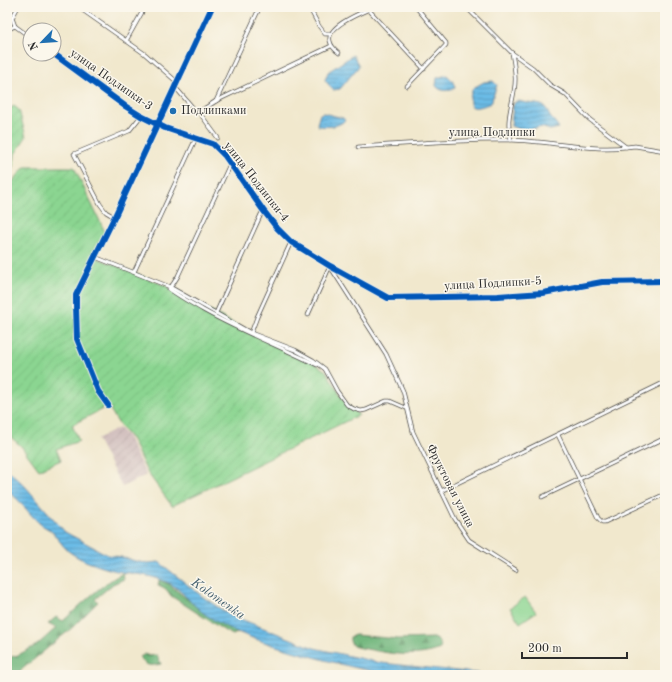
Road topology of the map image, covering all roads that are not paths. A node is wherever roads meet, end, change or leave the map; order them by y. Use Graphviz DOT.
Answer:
graph roads {
  1 [pos="18,7"];
  2 [pos="78,7"];
  3 [pos="145,7"];
  4 [pos="212,7"];
  5 [pos="258,7"];
  6 [pos="309,7"];
  7 [pos="374,7"];
  8 [pos="416,7"];
  9 [pos="466,7"];
  10 [pos="661,7"];
  11 [pos="368,10"];
  12 [pos="665,10"];
  13 [pos="7,11"];
  14 [pos="12,18"];
  15 [pos="14,26"];
  16 [pos="7,30"];
  17 [pos="22,32"];
  18 [pos="330,34"];
  19 [pos="126,41"];
  20 [pos="331,46"];
  21 [pos="339,53"];
  22 [pos="512,53"];
  23 [pos="62,60"];
  24 [pos="424,69"];
  25 [pos="177,82"];
  26 [pos="407,86"];
  27 [pos="175,87"];
  28 [pos="216,101"];
  29 [pos="199,112"];
  30 [pos="141,116"];
  31 [pos="157,124"];
  32 [pos="196,138"];
  33 [pos="218,138"];
  34 [pos="511,140"];
  35 [pos="358,147"];
  36 [pos="626,147"];
  37 [pos="665,150"];
  38 [pos="230,164"];
  39 [pos="263,210"];
  40 [pos="115,216"];
  41 [pos="291,242"];
  42 [pos="95,257"];
  43 [pos="330,266"];
  44 [pos="134,272"];
  45 [pos="665,281"];
  46 [pos="166,286"];
  47 [pos="170,287"];
  48 [pos="216,313"];
  49 [pos="308,315"];
  50 [pos="251,333"];
  51 [pos="326,369"];
  52 [pos="665,382"];
  53 [pos="108,405"];
  54 [pos="407,409"];
  55 [pos="558,435"];
  56 [pos="665,438"];
  57 [pos="579,479"];
  58 [pos="441,491"];
  59 [pos="665,494"];
  60 [pos="542,497"];
  61 [pos="516,570"];
  1 -- 14 [label="street"];
  2 -- 19 [label="street"];
  3 -- 19 [label="street"];
  4 -- 25 [label="street"];
  5 -- 28 [label="street"];
  6 -- 18 [label="street"];
  7 -- 11 [label="street"];
  8 -- 24 [label="street"];
  9 -- 22 [label="street"];
  10 -- 12 [label="street"];
  11 -- 18 [label="street"];
  11 -- 24 [label="street"];
  13 -- 14 [label="street"];
  14 -- 15 [label="street"];
  15 -- 16 [label="street"];
  15 -- 17 [label="street"];
  18 -- 20 [label="street"];
  19 -- 25 [label="street"];
  20 -- 21 [label="street"];
  20 -- 28 [label="street"];
  22 -- 34 [label="street"];
  22 -- 36 [label="street"];
  23 -- 30 [label="street, улица Подлипки-3"];
  24 -- 26 [label="street"];
  25 -- 27 [label="street"];
  27 -- 29 [label="street, улица Подлипки-4"];
  27 -- 31 [label="street"];
  28 -- 29 [label="street"];
  29 -- 33 [label="street, улица Подлипки-4"];
  30 -- 31 [label="street, улица Подлипки-3"];
  30 -- 40 [label="street, улица Подлипки-3"];
  31 -- 32 [label="street, улица Подлипки-4"];
  31 -- 40 [label="street"];
  32 -- 38 [label="street, улица Подлипки-4"];
  32 -- 44 [label="street"];
  34 -- 35 [label="street, улица Подлипки"];
  34 -- 36 [label="street, улица Подлипки"];
  36 -- 37 [label="street, улица Подлипки"];
  38 -- 39 [label="street, улица Подлипки-4"];
  38 -- 47 [label="street, улица Подлипки-4"];
  39 -- 41 [label="street, улица Подлипки-4"];
  39 -- 48 [label="street, улица Подлипки-4"];
  40 -- 42 [label="street"];
  41 -- 43 [label="street, улица Подлипки-4"];
  41 -- 50 [label="street"];
  42 -- 44 [label="street"];
  42 -- 53 [label="street"];
  43 -- 45 [label="street, улица Подлипки-5"];
  43 -- 49 [label="street"];
  43 -- 54 [label="street, Фруктовая улица"];
  44 -- 46 [label="street"];
  46 -- 47 [label="street"];
  46 -- 51 [label="street"];
  47 -- 48 [label="street"];
  48 -- 50 [label="street"];
  50 -- 51 [label="street"];
  51 -- 54 [label="street"];
  52 -- 55 [label="street"];
  54 -- 58 [label="street, Фруктовая улица"];
  55 -- 57 [label="street"];
  55 -- 58 [label="street"];
  56 -- 57 [label="street"];
  57 -- 59 [label="street"];
  57 -- 60 [label="street"];
  58 -- 61 [label="street, Фруктовая улица"];
}
